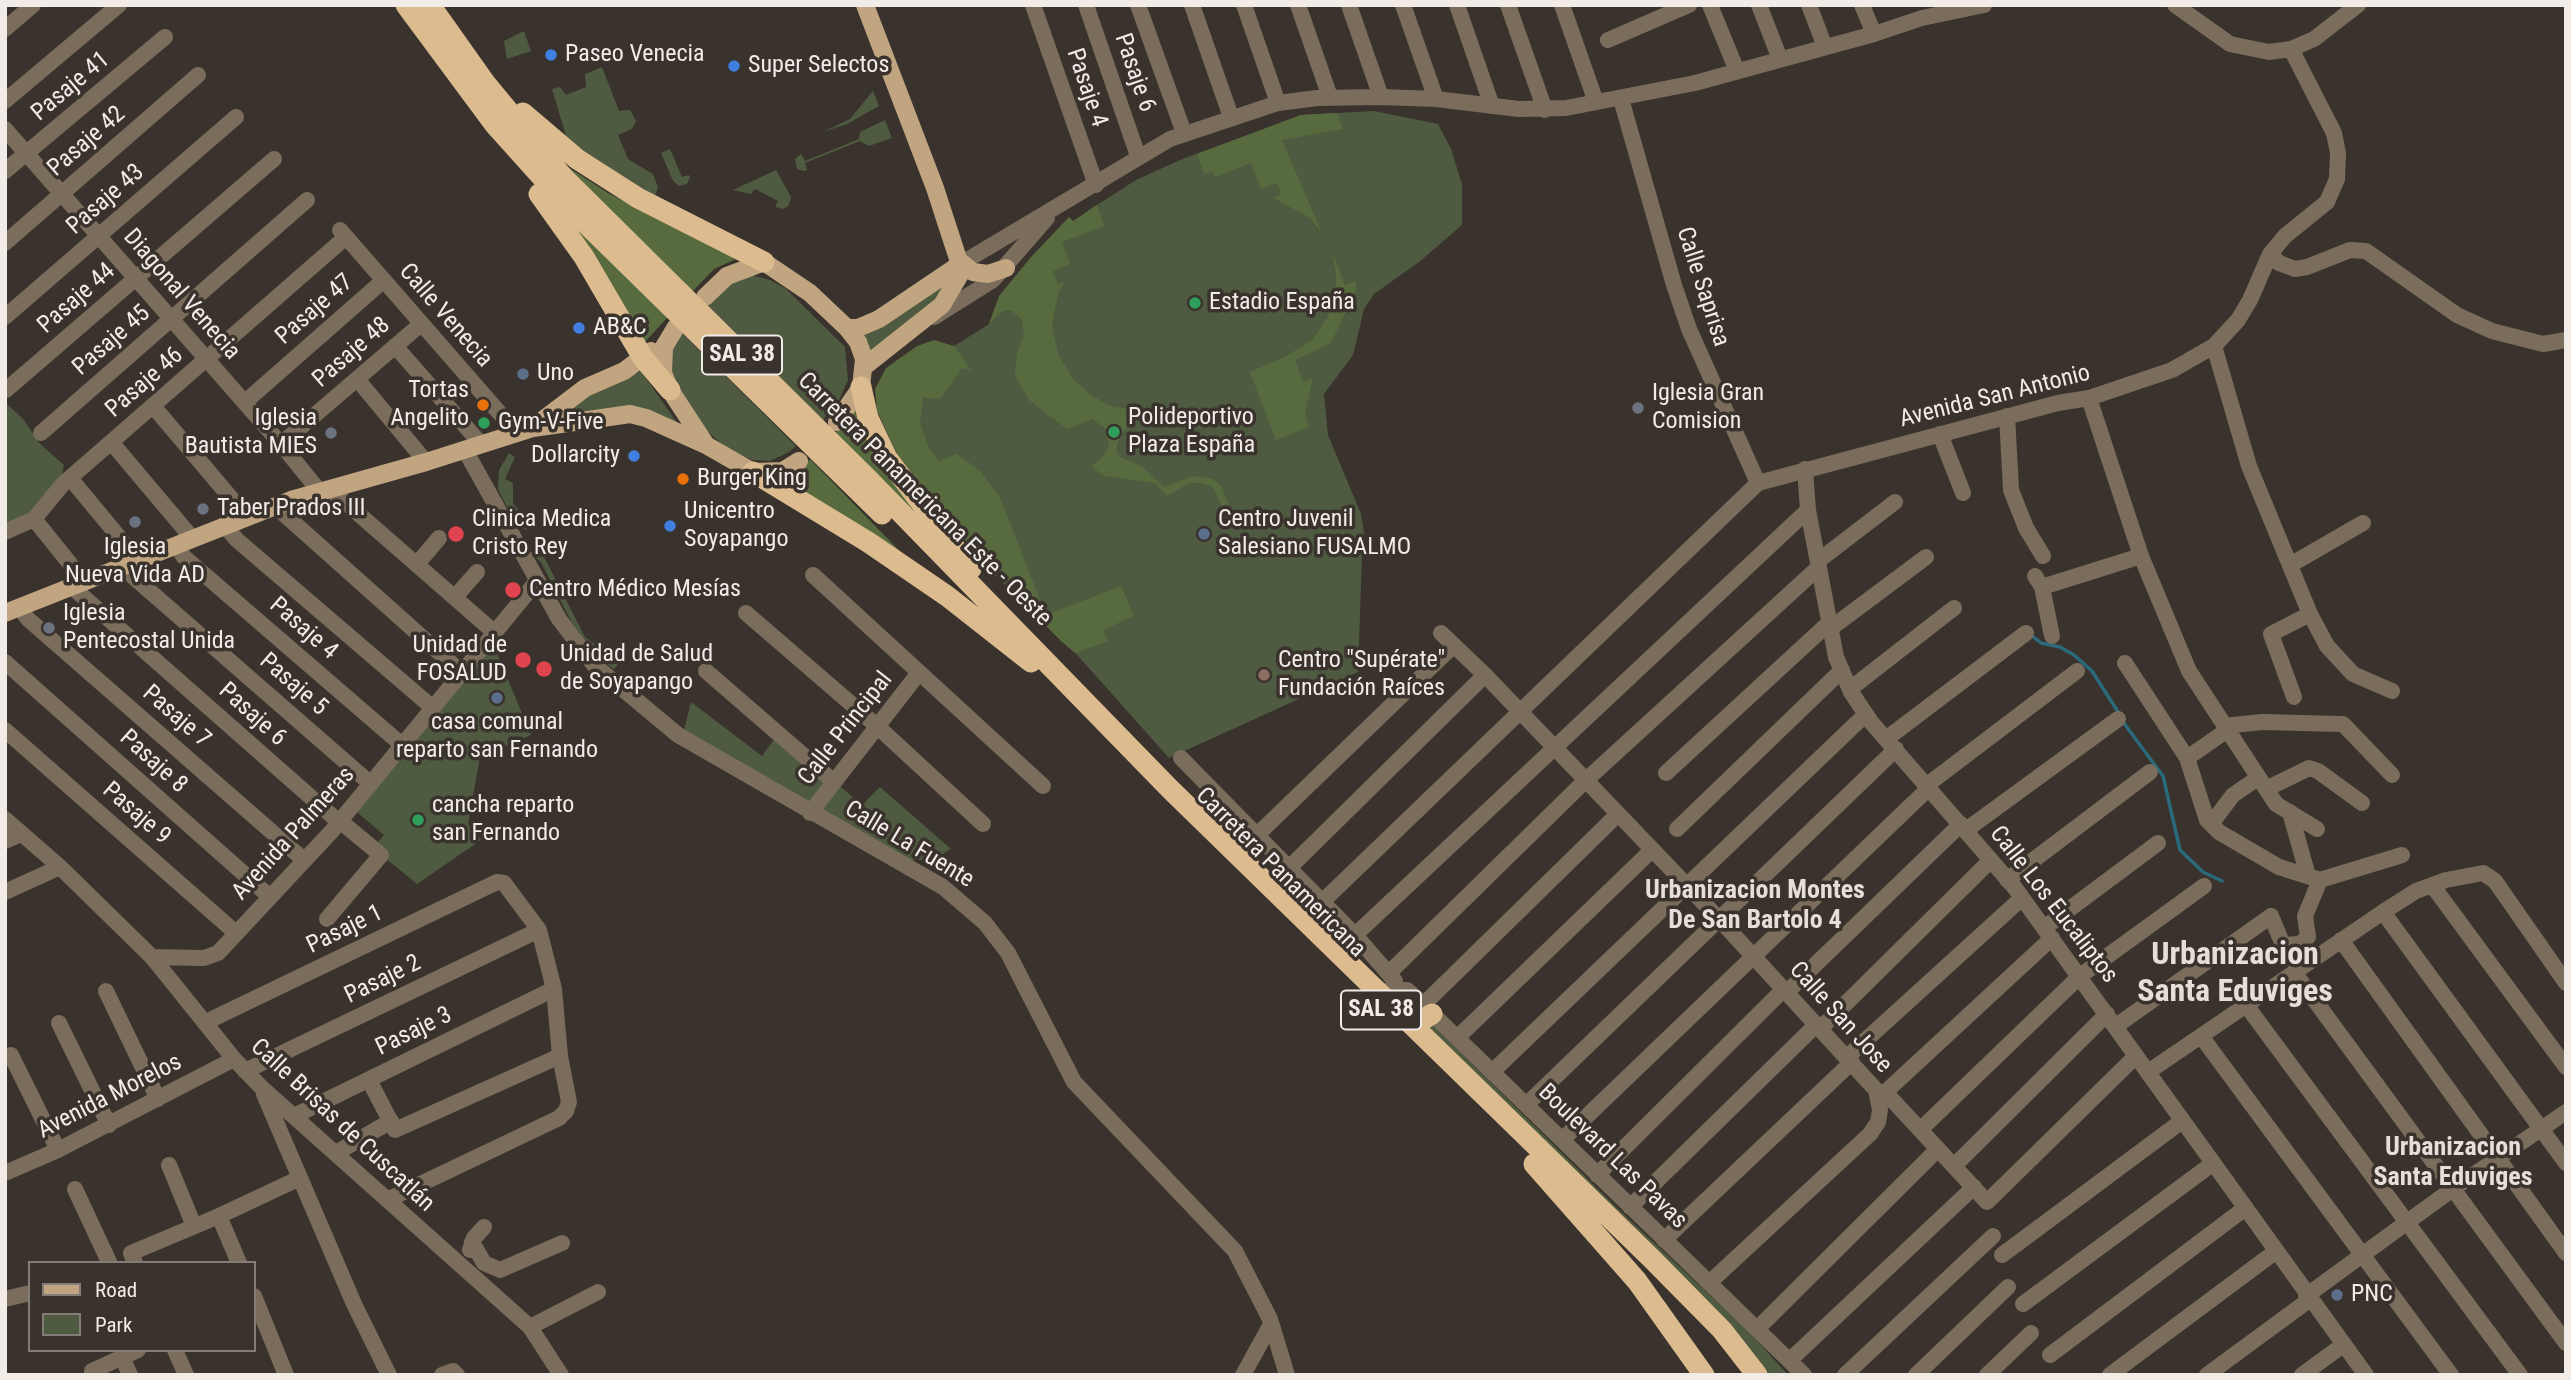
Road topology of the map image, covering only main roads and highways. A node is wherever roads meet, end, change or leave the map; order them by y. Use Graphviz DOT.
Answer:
graph roads {
  1 [pos="397,5"];
  2 [pos="406,5"];
  3 [pos="430,5"];
  4 [pos="865,5"];
  5 [pos="457,45"];
  6 [pos="764,262"];
  7 [pos="961,263"];
  8 [pos="1006,268"];
  9 [pos="705,297"];
  10 [pos="847,328"];
  11 [pos="643,359"];
  12 [pos="863,377"];
  13 [pos="670,390"];
  14 [pos="837,422"];
  15 [pos="525,430"];
  16 [pos="706,445"];
  17 [pos="799,461"];
  18 [pos="753,472"];
  19 [pos="12,610"];
  20 [pos="1035,665"];
  21 [pos="1072,688"];
  22 [pos="1704,1375"];
  23 [pos="1757,1375"];
  1 -- 11 [label="highway"];
  2 -- 20 [label="highway, Carretera Panamericana Este - Oeste / SAL 38"];
  3 -- 5 [label="highway, Carretera Panamericana Este - Oeste / SAL 38"];
  4 -- 7 [label="main road"];
  5 -- 6 [label="highway"];
  5 -- 21 [label="highway, Carretera Panamericana Este - Oeste / SAL 38"];
  6 -- 9 [label="main road"];
  6 -- 10 [label="main road"];
  7 -- 8 [label="main road"];
  7 -- 10 [label="main road"];
  7 -- 12 [label="main road"];
  10 -- 12 [label="main road"];
  11 -- 13 [label="highway"];
  11 -- 13 [label="main road"];
  11 -- 15 [label="main road"];
  12 -- 14 [label="main road"];
  12 -- 21 [label="highway"];
  13 -- 16 [label="main road"];
  15 -- 16 [label="main road"];
  15 -- 19 [label="main road"];
  16 -- 18 [label="main road"];
  17 -- 18 [label="main road"];
  18 -- 20 [label="highway"];
  20 -- 22 [label="highway, Carretera Panamericana / SAL 38"];
  21 -- 23 [label="highway, Carretera Panamericana / SAL 38"];
}
